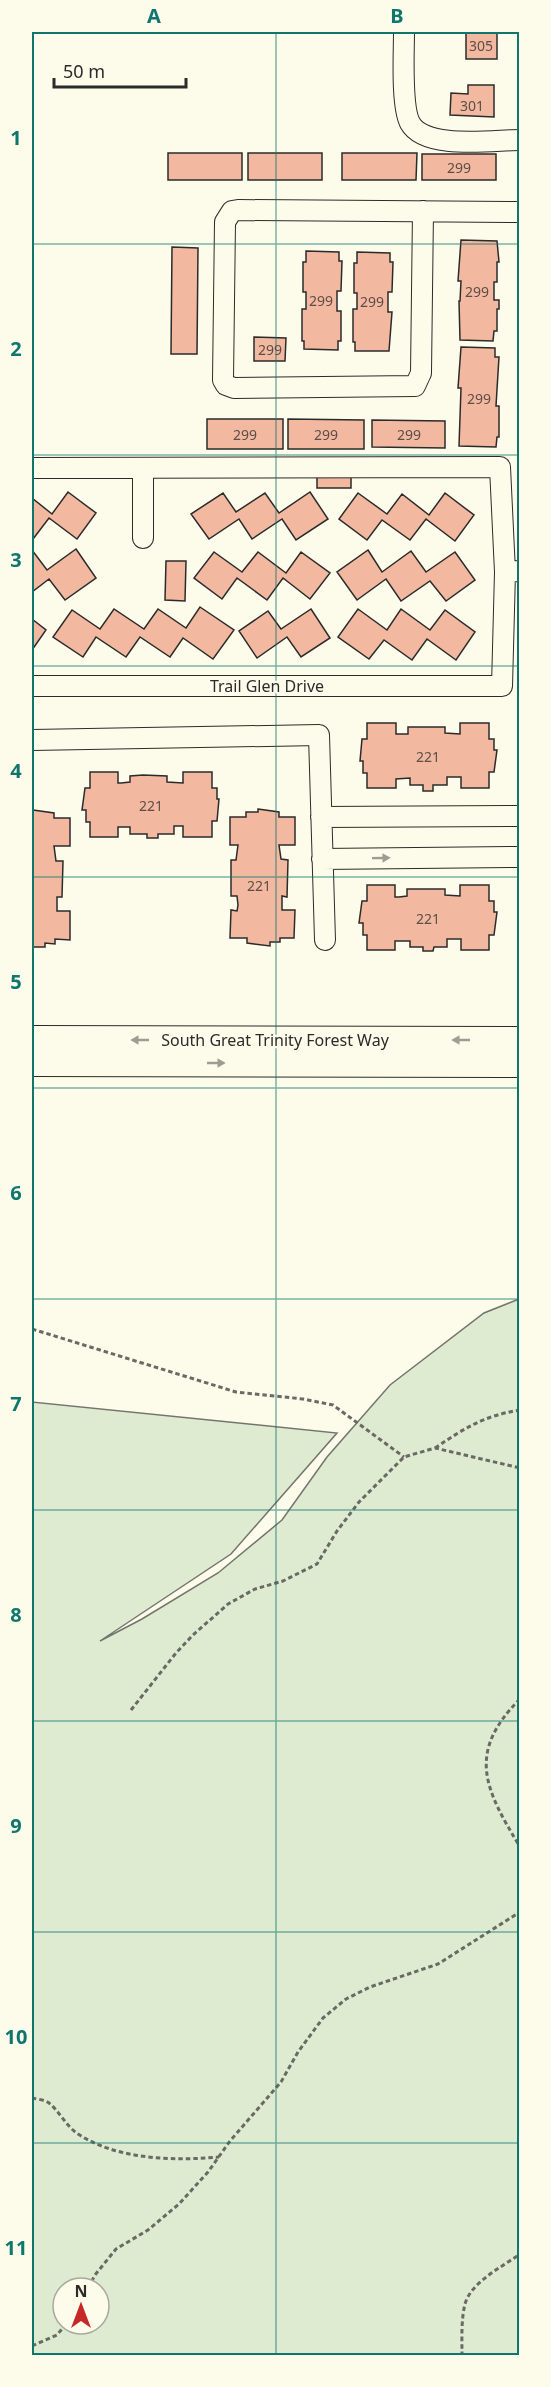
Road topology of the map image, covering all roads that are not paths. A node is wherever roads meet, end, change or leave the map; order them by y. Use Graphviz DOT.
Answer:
graph roads {
  1 [pos="404,32"];
  2 [pos="519,140"];
  3 [pos="423,211"];
  4 [pos="519,212"];
  5 [pos="32,468"];
  6 [pos="144,468"];
  7 [pos="143,538"];
  8 [pos="512,572"];
  9 [pos="508,674"];
  10 [pos="32,686"];
  11 [pos="32,740"];
  12 [pos="519,816"];
  13 [pos="321,817"];
  14 [pos="519,856"];
  15 [pos="322,860"];
  16 [pos="325,940"];
  17 [pos="32,1039"];
  18 [pos="519,1040"];
  19 [pos="32,1063"];
  20 [pos="519,1064"];
  1 -- 2 [label="street"];
  3 -- 3 [label="street"];
  3 -- 4 [label="street"];
  5 -- 6 [label="street"];
  6 -- 7 [label="street"];
  6 -- 8 [label="street"];
  8 -- 9 [label="street"];
  9 -- 10 [label="street, Trail Glen Drive"];
  11 -- 13 [label="street"];
  12 -- 13 [label="street"];
  13 -- 15 [label="street"];
  15 -- 14 [label="street, one-way"];
  15 -- 16 [label="street"];
  18 -- 17 [label="main road, South Great Trinity Forest Way, one-way"];
  19 -- 20 [label="main road, South Great Trinity Forest Way, one-way"];
}
